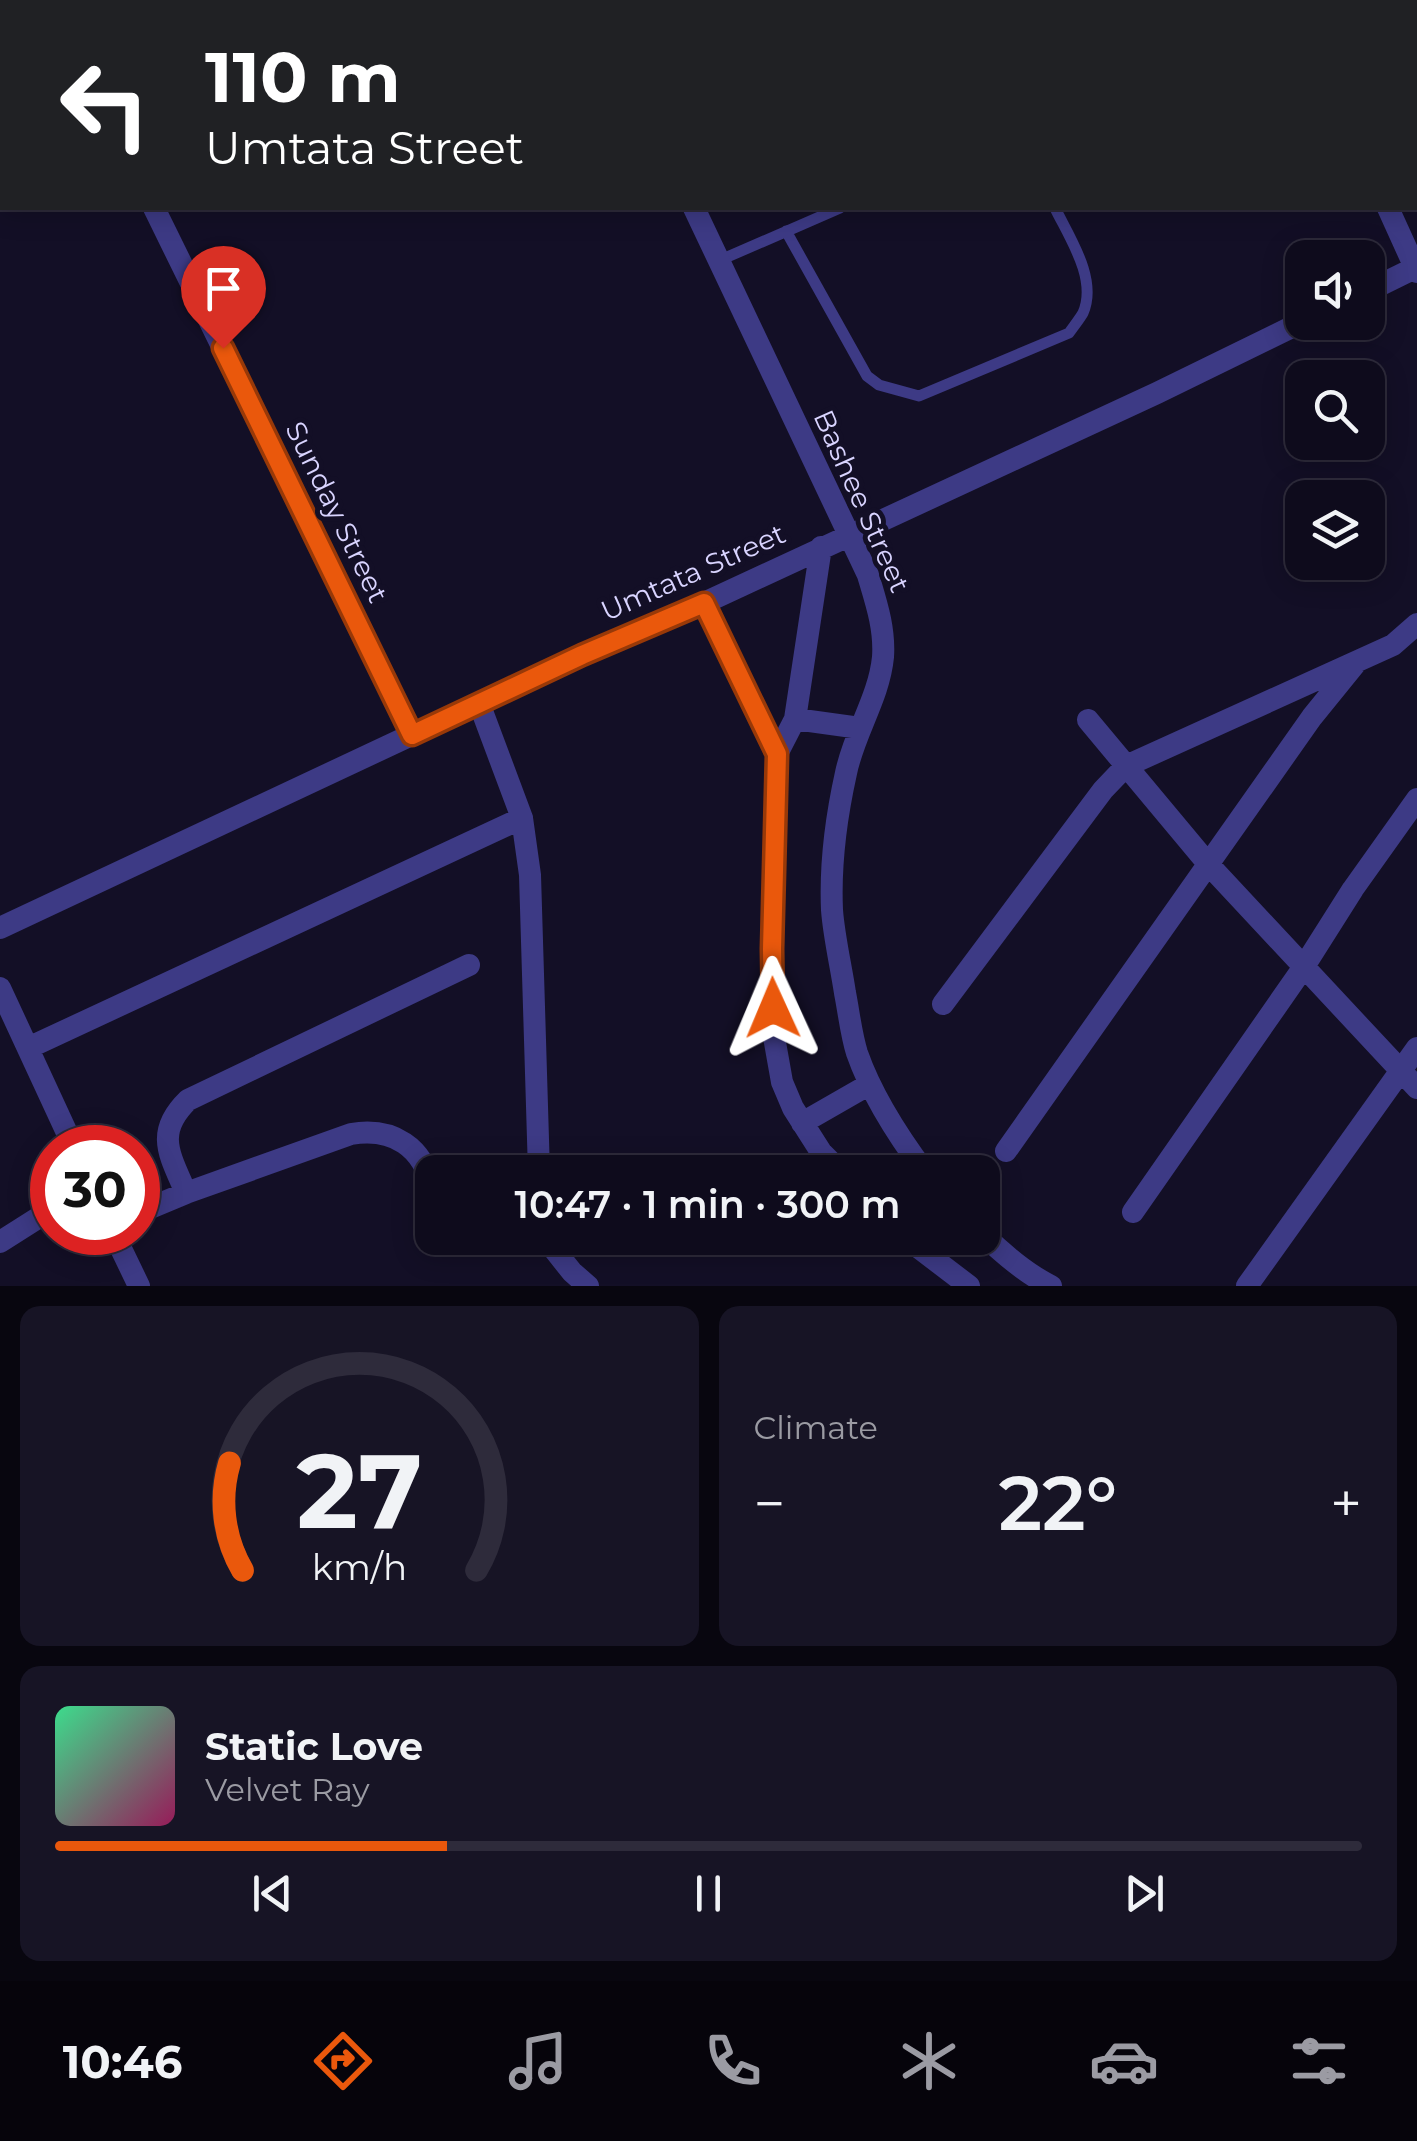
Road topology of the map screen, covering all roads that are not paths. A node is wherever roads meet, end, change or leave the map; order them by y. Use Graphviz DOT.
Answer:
graph roads {
  1 [pos="155,210"];
  2 [pos="695,210"];
  3 [pos="835,210"];
  4 [pos="1056,210"];
  5 [pos="1389,210"];
  6 [pos="786,231"];
  7 [pos="718,261"];
  8 [pos="1416,269"];
  9 [pos="1385,283"];
  10 [pos="1285,330"];
  11 [pos="848,535"];
  12 [pos="821,547"];
  13 [pos="704,603"];
  14 [pos="1417,624"];
  15 [pos="1357,661"];
  16 [pos="478,704"];
  17 [pos="794,719"];
  18 [pos="1088,720"];
  19 [pos="860,728"];
  20 [pos="412,735"];
  21 [pos="777,754"];
  22 [pos="1126,766"];
  23 [pos="1417,799"];
  24 [pos="522,818"];
  25 [pos="1209,865"];
  26 [pos="0,928"];
  27 [pos="469,965"];
  28 [pos="1303,968"];
  29 [pos="0,988"];
  30 [pos="942,1004"];
  31 [pos="28,1048"];
  32 [pos="1417,1048"];
  33 [pos="1409,1080"];
  34 [pos="870,1084"];
  35 [pos="802,1123"];
  36 [pos="63,1125"];
  37 [pos="1006,1151"];
  38 [pos="418,1155"];
  39 [pos="538,1155"];
  40 [pos="823,1155"];
  41 [pos="911,1155"];
  42 [pos="186,1192"];
  43 [pos="160,1203"];
  44 [pos="1132,1212"];
  45 [pos="30,1224"];
  46 [pos="0,1242"];
  47 [pos="1000,1251"];
  48 [pos="124,1255"];
  49 [pos="558,1255"];
  50 [pos="928,1255"];
  51 [pos="138,1286"];
  52 [pos="588,1286"];
  53 [pos="969,1286"];
  54 [pos="1051,1286"];
  55 [pos="1247,1286"];
  1 -- 20 [label="street, Sunday Street"];
  2 -- 7 [label="street, Bashee Street"];
  3 -- 6 [label="lane"];
  4 -- 6 [label="lane"];
  5 -- 8 [label="street"];
  6 -- 7 [label="lane"];
  7 -- 11 [label="street, Bashee Street"];
  8 -- 9 [label="street"];
  10 -- 11 [label="street, Umtata Street"];
  11 -- 12 [label="street, Umtata Street"];
  11 -- 19 [label="street, Bashee Street"];
  12 -- 13 [label="street, Umtata Street"];
  12 -- 17 [label="street, Bashee Street"];
  13 -- 16 [label="street, Umtata Street"];
  13 -- 21 [label="street, Bashee Street"];
  14 -- 15 [label="street"];
  15 -- 22 [label="street"];
  15 -- 25 [label="street"];
  16 -- 20 [label="street, Umtata Street"];
  16 -- 24 [label="street"];
  17 -- 19 [label="street"];
  17 -- 21 [label="street, Bashee Street"];
  18 -- 22 [label="street"];
  19 -- 34 [label="street, Bashee Street"];
  20 -- 26 [label="street, Umtata Street"];
  21 -- 35 [label="street, Bashee Street"];
  22 -- 25 [label="street"];
  22 -- 30 [label="street"];
  23 -- 28 [label="street"];
  24 -- 31 [label="street"];
  24 -- 39 [label="street"];
  25 -- 28 [label="street"];
  25 -- 37 [label="street"];
  27 -- 42 [label="street"];
  28 -- 33 [label="street"];
  28 -- 44 [label="street"];
  29 -- 31 [label="street"];
  31 -- 36 [label="street"];
  32 -- 33 [label="street"];
  33 -- 55 [label="street"];
  34 -- 35 [label="street"];
  34 -- 41 [label="street, Bashee Street"];
  35 -- 40 [label="street, Bashee Street"];
  38 -- 42 [label="street"];
  42 -- 43 [label="street"];
  45 -- 46 [label="street"];
  47 -- 54 [label="street"];
  48 -- 51 [label="street"];
  49 -- 52 [label="street"];
  50 -- 53 [label="street"];
}
